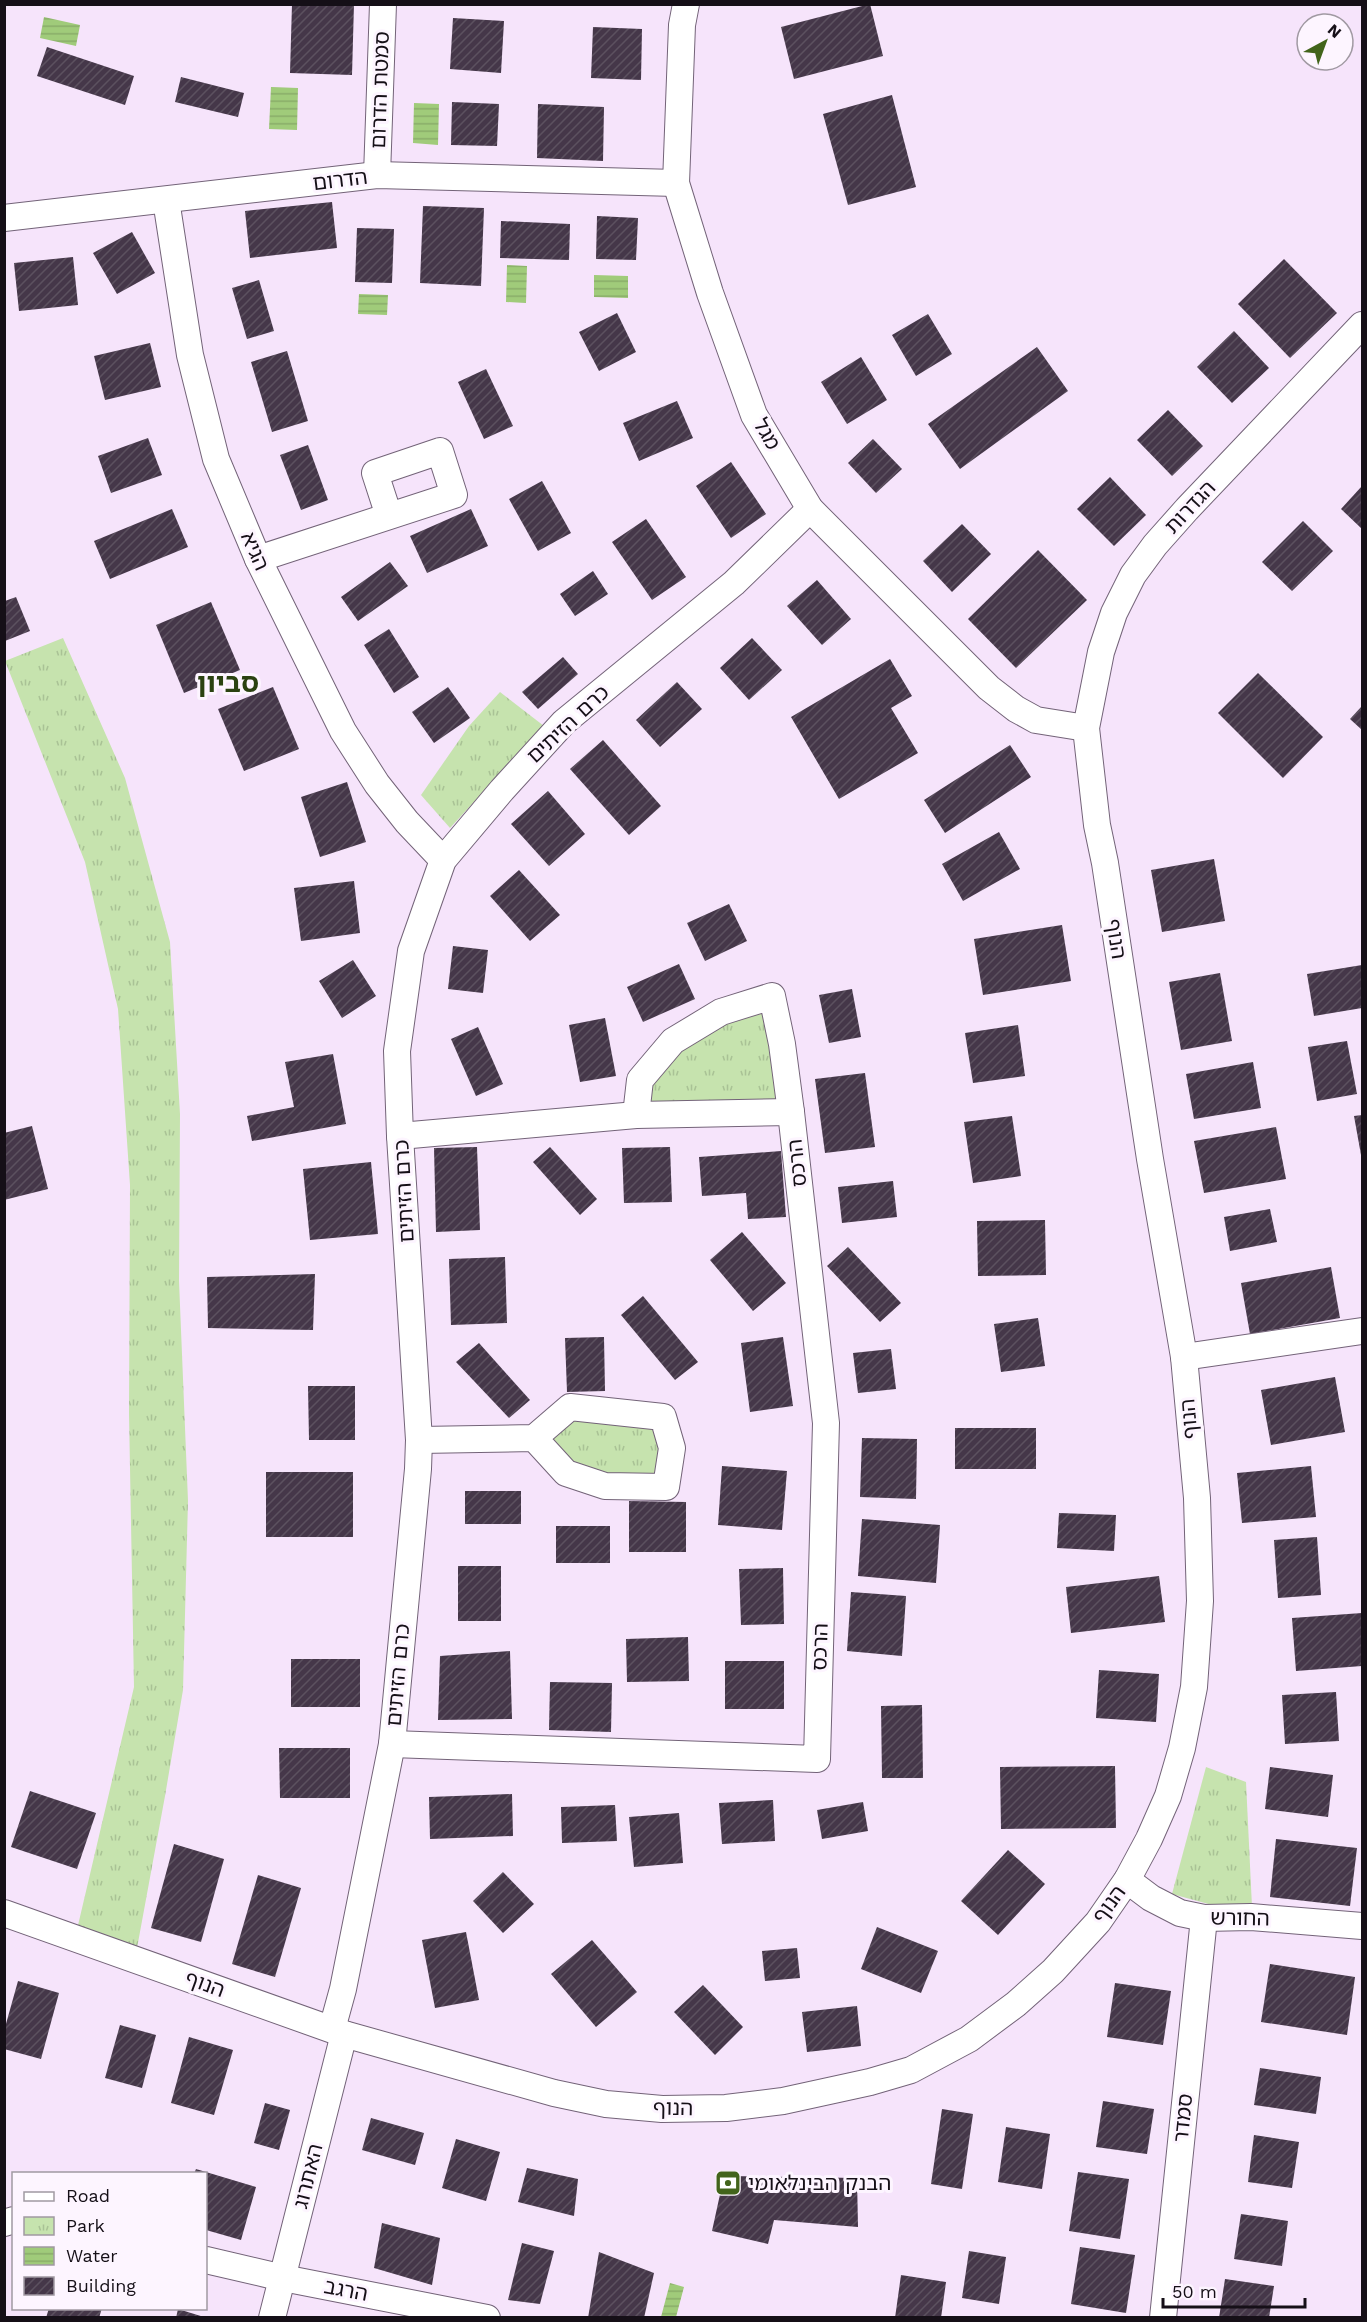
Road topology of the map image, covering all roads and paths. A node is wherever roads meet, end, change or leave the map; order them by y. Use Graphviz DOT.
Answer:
graph roads {
  1 [pos="383,4"];
  2 [pos="686,4"];
  3 [pos="377,175"];
  4 [pos="676,183"];
  5 [pos="166,200"];
  6 [pos="4,218"];
  7 [pos="1362,325"];
  8 [pos="810,509"];
  9 [pos="389,516"];
  10 [pos="258,560"];
  11 [pos="1086,728"];
  12 [pos="442,860"];
  13 [pos="791,1112"];
  14 [pos="636,1115"];
  15 [pos="400,1136"];
  16 [pos="1362,1331"];
  17 [pos="1184,1357"];
  18 [pos="534,1438"];
  19 [pos="419,1440"];
  20 [pos="392,1743"];
  21 [pos="1127,1880"];
  22 [pos="4,1913"];
  23 [pos="1204,1918"];
  24 [pos="1362,1926"];
  25 [pos="338,2031"];
  26 [pos="207,2260"];
  27 [pos="283,2278"];
  28 [pos="272,2318"];
  29 [pos="487,2318"];
  30 [pos="1162,2318"];
  1 -- 3 [label="street, סמטת הדרום"];
  2 -- 4 [label="street, מגל"];
  3 -- 4 [label="street, הדרום"];
  3 -- 5 [label="street, הדרום"];
  4 -- 8 [label="street, מגל"];
  5 -- 6 [label="street, הדרום"];
  5 -- 10 [label="street, הגיא"];
  7 -- 11 [label="street, הגדרות"];
  8 -- 11 [label="street, מגל"];
  8 -- 12 [label="street, כרם הזיתים"];
  9 -- 10 [label="street"];
  10 -- 12 [label="street, הגיא"];
  11 -- 17 [label="street, הנוף"];
  12 -- 15 [label="street, כרם הזיתים"];
  13 -- 14 [label="street, הרכס"];
  13 -- 14 [label="street, הרכס"];
  13 -- 20 [label="street, הרכס"];
  14 -- 15 [label="street, הרכס"];
  15 -- 19 [label="street, כרם הזיתים"];
  16 -- 17 [label="street"];
  17 -- 21 [label="street, הנוף"];
  18 -- 18 [label="street"];
  18 -- 19 [label="street"];
  19 -- 20 [label="street, כרם הזיתים"];
  20 -- 25 [label="street, כרם הזיתים"];
  21 -- 23 [label="street, החורש"];
  21 -- 25 [label="street, הנוף"];
  22 -- 25 [label="street, הנוף"];
  23 -- 24 [label="street, החורש"];
  23 -- 30 [label="street, סמדר"];
  25 -- 27 [label="street, האתרוג"];
  26 -- 27 [label="street, הרגב"];
  27 -- 28 [label="street, האתרוג"];
  27 -- 29 [label="street, הרגב"];
}
